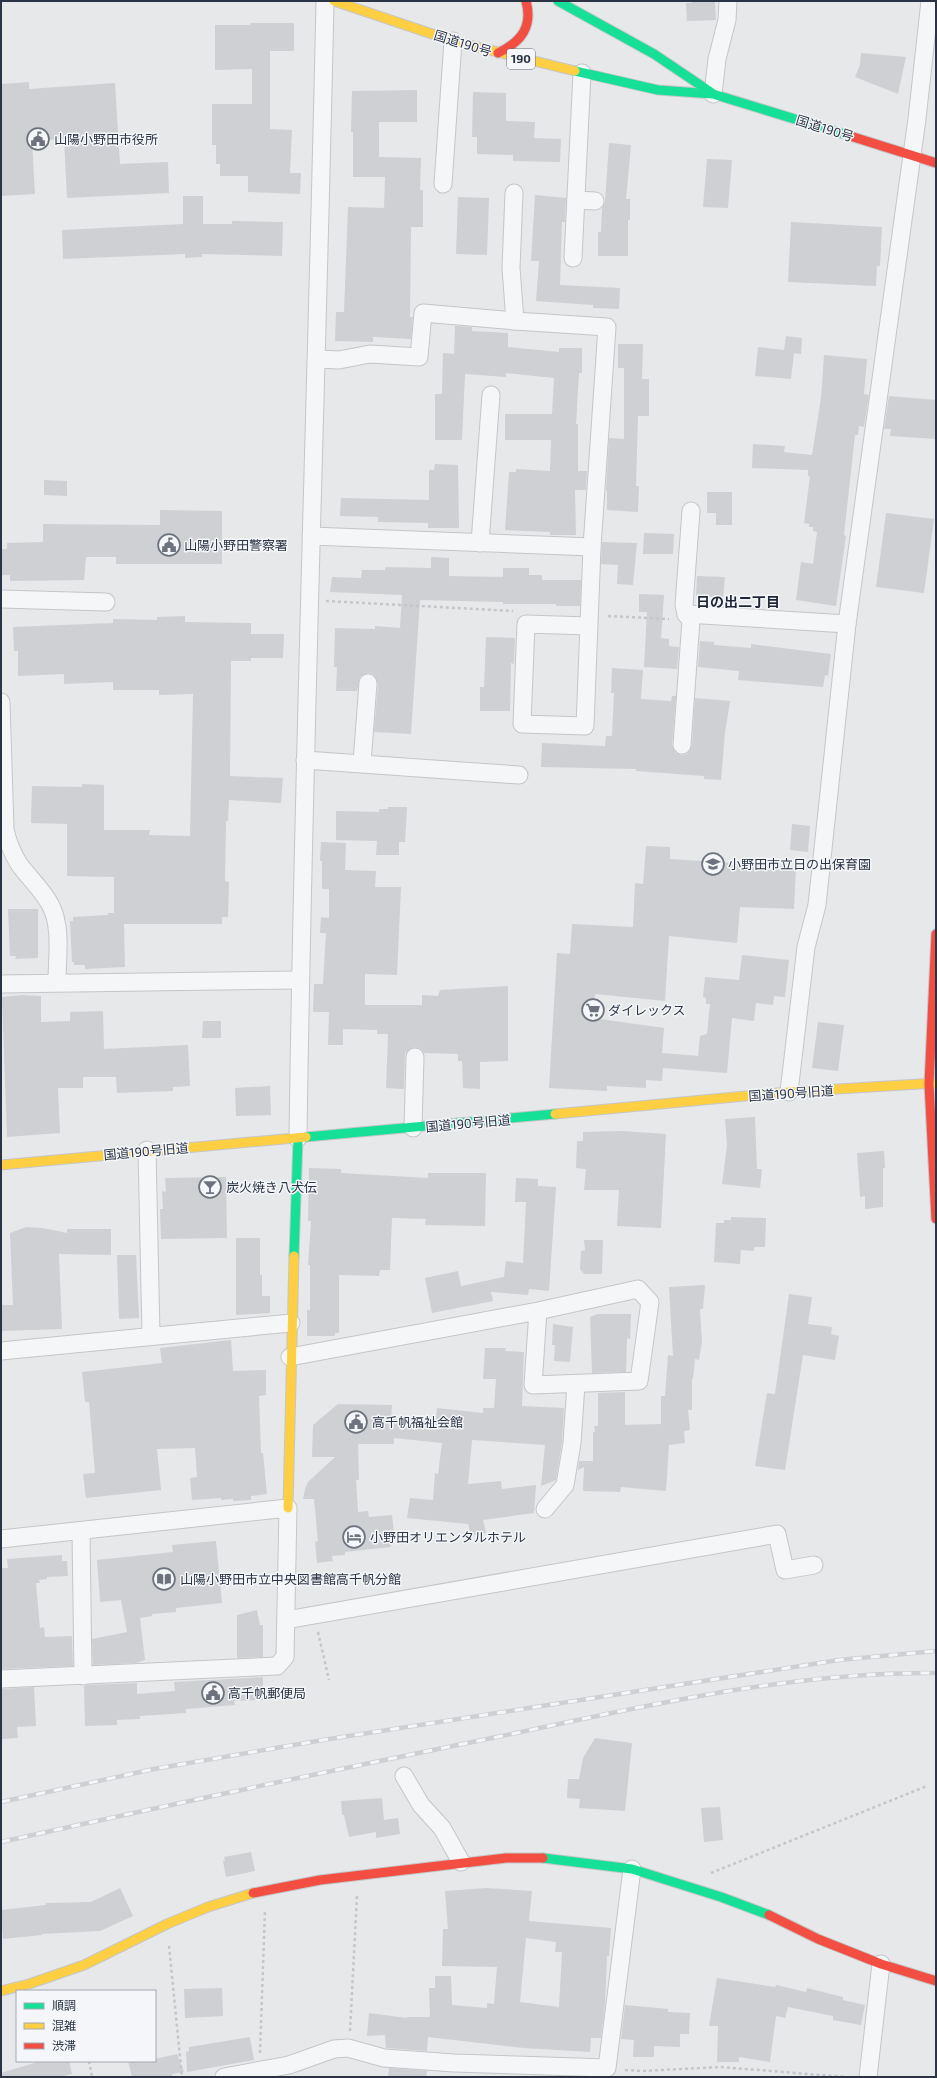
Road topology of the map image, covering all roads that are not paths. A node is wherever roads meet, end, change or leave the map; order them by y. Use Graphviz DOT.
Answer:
graph roads {
  1 [pos="325,1"];
  2 [pos="334,1"];
  3 [pos="526,1"];
  4 [pos="558,1"];
  5 [pos="728,1"];
  6 [pos="930,1"];
  7 [pos="453,41"];
  8 [pos="498,53"];
  9 [pos="582,73"];
  10 [pos="713,94"];
  11 [pos="912,155"];
  12 [pos="936,163"];
  13 [pos="444,184"];
  14 [pos="514,193"];
  15 [pos="576,200"];
  16 [pos="595,201"];
  17 [pos="573,258"];
  18 [pos="515,321"];
  19 [pos="317,359"];
  20 [pos="491,395"];
  21 [pos="691,511"];
  22 [pos="311,536"];
  23 [pos="480,543"];
  24 [pos="592,547"];
  25 [pos="1,599"];
  26 [pos="106,602"];
  27 [pos="688,617"];
  28 [pos="589,621"];
  29 [pos="847,624"];
  30 [pos="368,683"];
  31 [pos="1,702"];
  32 [pos="682,745"];
  33 [pos="305,760"];
  34 [pos="362,763"];
  35 [pos="519,775"];
  36 [pos="936,934"];
  37 [pos="300,980"];
  38 [pos="57,982"];
  39 [pos="1,984"];
  40 [pos="415,1057"];
  41 [pos="932,1084"];
  42 [pos="789,1092"];
  43 [pos="413,1128"];
  44 [pos="298,1138"];
  45 [pos="147,1150"];
  46 [pos="1,1165"];
  47 [pos="936,1219"];
  48 [pos="538,1311"];
  49 [pos="291,1324"];
  50 [pos="151,1335"];
  51 [pos="1,1350"];
  52 [pos="290,1357"];
  53 [pos="576,1384"];
  54 [pos="288,1508"];
  55 [pos="545,1509"];
  56 [pos="81,1531"];
  57 [pos="1,1539"];
  58 [pos="814,1565"];
  59 [pos="286,1620"];
  60 [pos="83,1676"];
  61 [pos="1,1679"];
  62 [pos="404,1776"];
  63 [pos="461,1862"];
  64 [pos="632,1869"];
  65 [pos="881,1964"];
  66 [pos="936,1981"];
  67 [pos="1,1990"];
  68 [pos="224,2077"];
  69 [pos="868,2077"];
  1 -- 19 [label="street"];
  2 -- 7 [label="main road, 国道190号 / 190"];
  3 -- 8 [label="main road"];
  4 -- 10 [label="main road, 国道190号 / 190"];
  5 -- 10 [label="street"];
  6 -- 11 [label="street"];
  7 -- 8 [label="main road, 国道190号 / 190"];
  7 -- 13 [label="street"];
  8 -- 9 [label="main road, 国道190号 / 190"];
  9 -- 10 [label="main road, 国道190号 / 190"];
  9 -- 15 [label="street"];
  10 -- 11 [label="main road, 国道190号 / 190"];
  11 -- 12 [label="main road, 国道190号 / 190"];
  11 -- 29 [label="street"];
  14 -- 18 [label="street"];
  15 -- 16 [label="street"];
  15 -- 17 [label="street"];
  18 -- 19 [label="street"];
  18 -- 24 [label="street"];
  19 -- 22 [label="street"];
  20 -- 23 [label="street"];
  21 -- 27 [label="street"];
  22 -- 23 [label="street"];
  22 -- 33 [label="street"];
  23 -- 24 [label="street"];
  24 -- 28 [label="street"];
  25 -- 26 [label="street"];
  27 -- 29 [label="street"];
  27 -- 32 [label="street"];
  28 -- 28 [label="street"];
  29 -- 42 [label="street"];
  30 -- 34 [label="street"];
  31 -- 38 [label="street"];
  33 -- 34 [label="street"];
  33 -- 37 [label="street"];
  34 -- 35 [label="street"];
  36 -- 41 [label="main road"];
  37 -- 38 [label="street"];
  37 -- 44 [label="street"];
  38 -- 39 [label="street"];
  40 -- 43 [label="street"];
  41 -- 42 [label="main road, 国道190号旧道"];
  41 -- 47 [label="main road"];
  42 -- 43 [label="main road, 国道190号旧道"];
  43 -- 44 [label="main road, 国道190号旧道"];
  44 -- 45 [label="main road, 国道190号旧道"];
  44 -- 49 [label="main road"];
  45 -- 46 [label="main road, 国道190号旧道"];
  45 -- 50 [label="street"];
  48 -- 52 [label="street"];
  48 -- 53 [label="street"];
  48 -- 53 [label="street"];
  49 -- 50 [label="street"];
  49 -- 52 [label="main road"];
  50 -- 51 [label="street"];
  52 -- 54 [label="main road"];
  53 -- 55 [label="street"];
  54 -- 56 [label="street"];
  54 -- 59 [label="street"];
  56 -- 57 [label="street"];
  56 -- 60 [label="street"];
  58 -- 59 [label="street"];
  59 -- 60 [label="street"];
  60 -- 61 [label="street"];
  62 -- 63 [label="street"];
  63 -- 64 [label="main road"];
  63 -- 67 [label="main road"];
  64 -- 65 [label="main road"];
  64 -- 68 [label="street"];
  65 -- 66 [label="main road"];
  65 -- 69 [label="street"];
}
